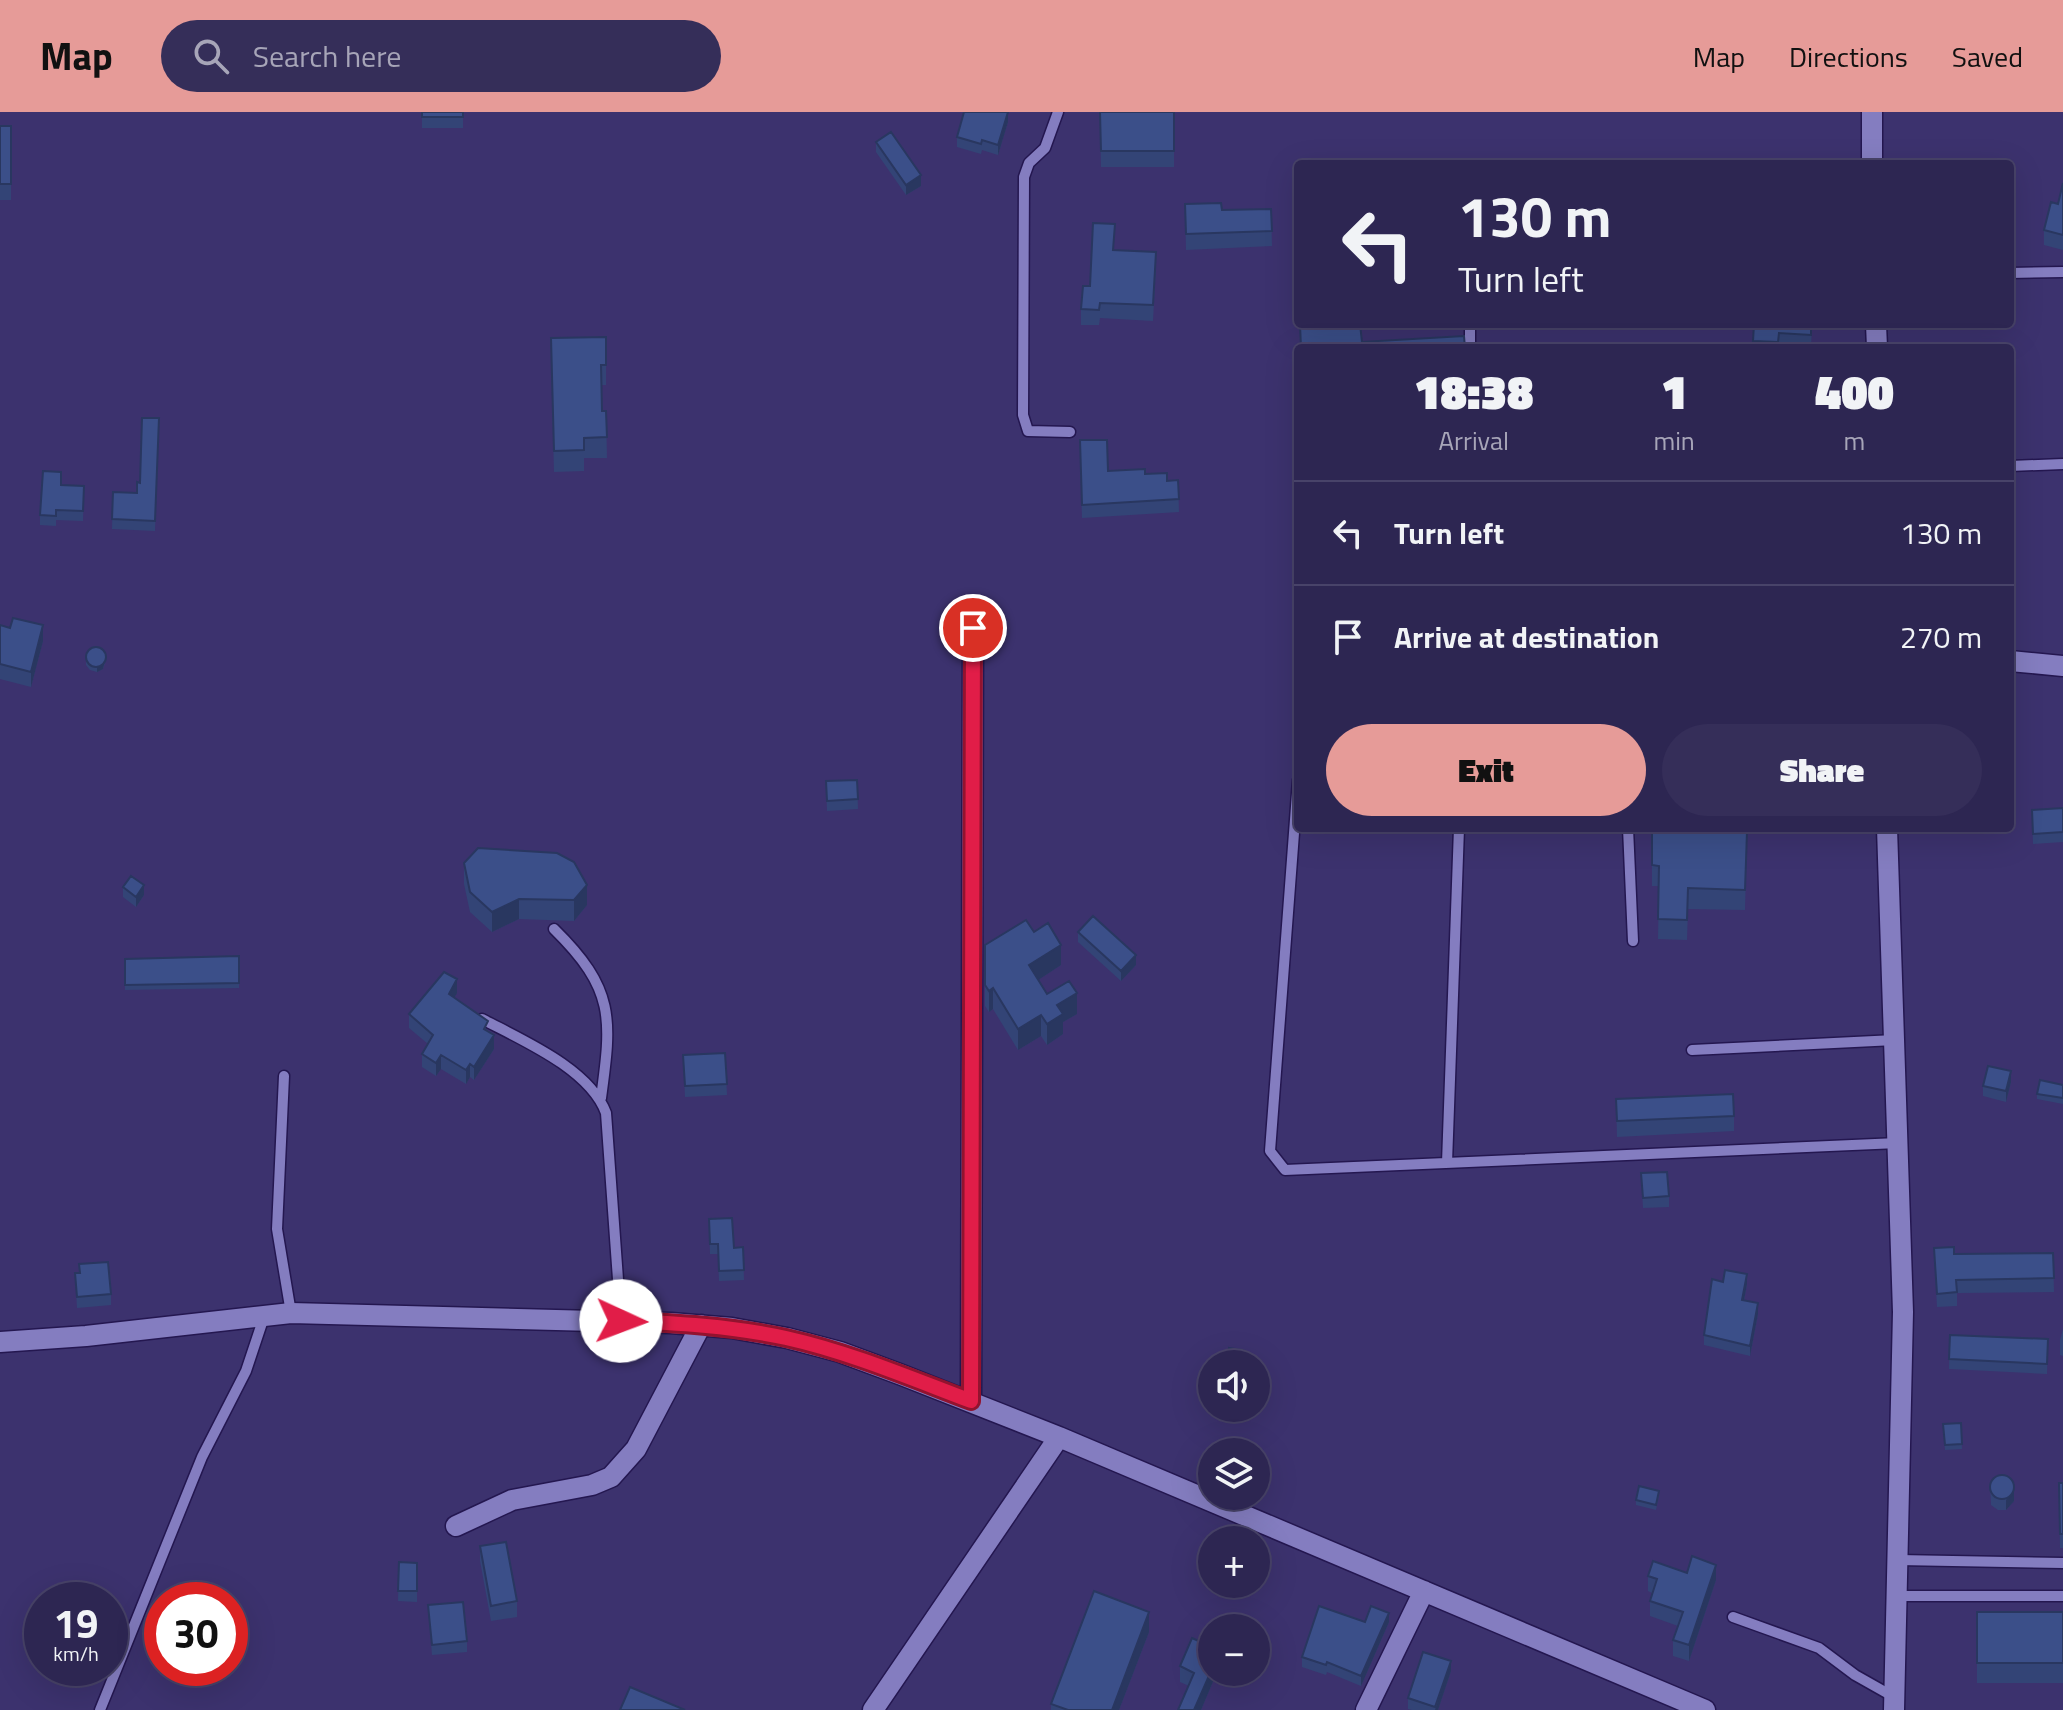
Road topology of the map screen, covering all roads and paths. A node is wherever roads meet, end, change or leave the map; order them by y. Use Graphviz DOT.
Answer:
graph roads {
  1 [pos="1058,112"];
  2 [pos="1872,112"];
  3 [pos="1872,160"];
  4 [pos="2063,272"];
  5 [pos="2014,273"];
  6 [pos="1070,432"];
  7 [pos="2063,464"];
  8 [pos="2014,466"];
  9 [pos="973,628"];
  10 [pos="2014,661"];
  11 [pos="2063,666"];
  12 [pos="1294,832"];
  13 [pos="1459,832"];
  14 [pos="1628,832"];
  15 [pos="1887,832"];
  16 [pos="554,929"];
  17 [pos="1633,941"];
  18 [pos="482,1019"];
  19 [pos="1895,1040"];
  20 [pos="1692,1050"];
  21 [pos="284,1076"];
  22 [pos="601,1098"];
  23 [pos="1898,1143"];
  24 [pos="1447,1163"];
  25 [pos="291,1313"];
  26 [pos="264,1317"];
  27 [pos="621,1321"];
  28 [pos="701,1325"];
  29 [pos="0,1342"];
  30 [pos="971,1401"];
  31 [pos="1059,1437"];
  32 [pos="456,1526"];
  33 [pos="1898,1560"];
  34 [pos="2063,1563"];
  35 [pos="1424,1591"];
  36 [pos="1896,1596"];
  37 [pos="2063,1596"];
  38 [pos="1733,1617"];
  39 [pos="1894,1704"];
  40 [pos="100,1710"];
  41 [pos="873,1710"];
  42 [pos="1366,1710"];
  43 [pos="1705,1710"];
  1 -- 6 [label="lane"];
  2 -- 3 [label="street"];
  4 -- 5 [label="lane"];
  7 -- 8 [label="lane"];
  9 -- 30 [label="street"];
  10 -- 11 [label="street"];
  12 -- 24 [label="lane"];
  13 -- 24 [label="lane"];
  14 -- 17 [label="lane"];
  15 -- 19 [label="street"];
  16 -- 22 [label="lane"];
  18 -- 22 [label="lane"];
  19 -- 20 [label="lane"];
  19 -- 23 [label="street"];
  21 -- 25 [label="lane"];
  22 -- 27 [label="lane"];
  23 -- 24 [label="lane"];
  23 -- 33 [label="street"];
  25 -- 26 [label="street"];
  25 -- 27 [label="street"];
  26 -- 29 [label="street"];
  26 -- 40 [label="lane"];
  27 -- 28 [label="street"];
  28 -- 30 [label="street"];
  28 -- 32 [label="street"];
  30 -- 31 [label="street"];
  31 -- 35 [label="street"];
  31 -- 41 [label="street"];
  33 -- 34 [label="lane"];
  33 -- 36 [label="street"];
  35 -- 42 [label="street"];
  35 -- 43 [label="street"];
  36 -- 37 [label="lane"];
  36 -- 39 [label="street"];
  38 -- 39 [label="lane"];
}
